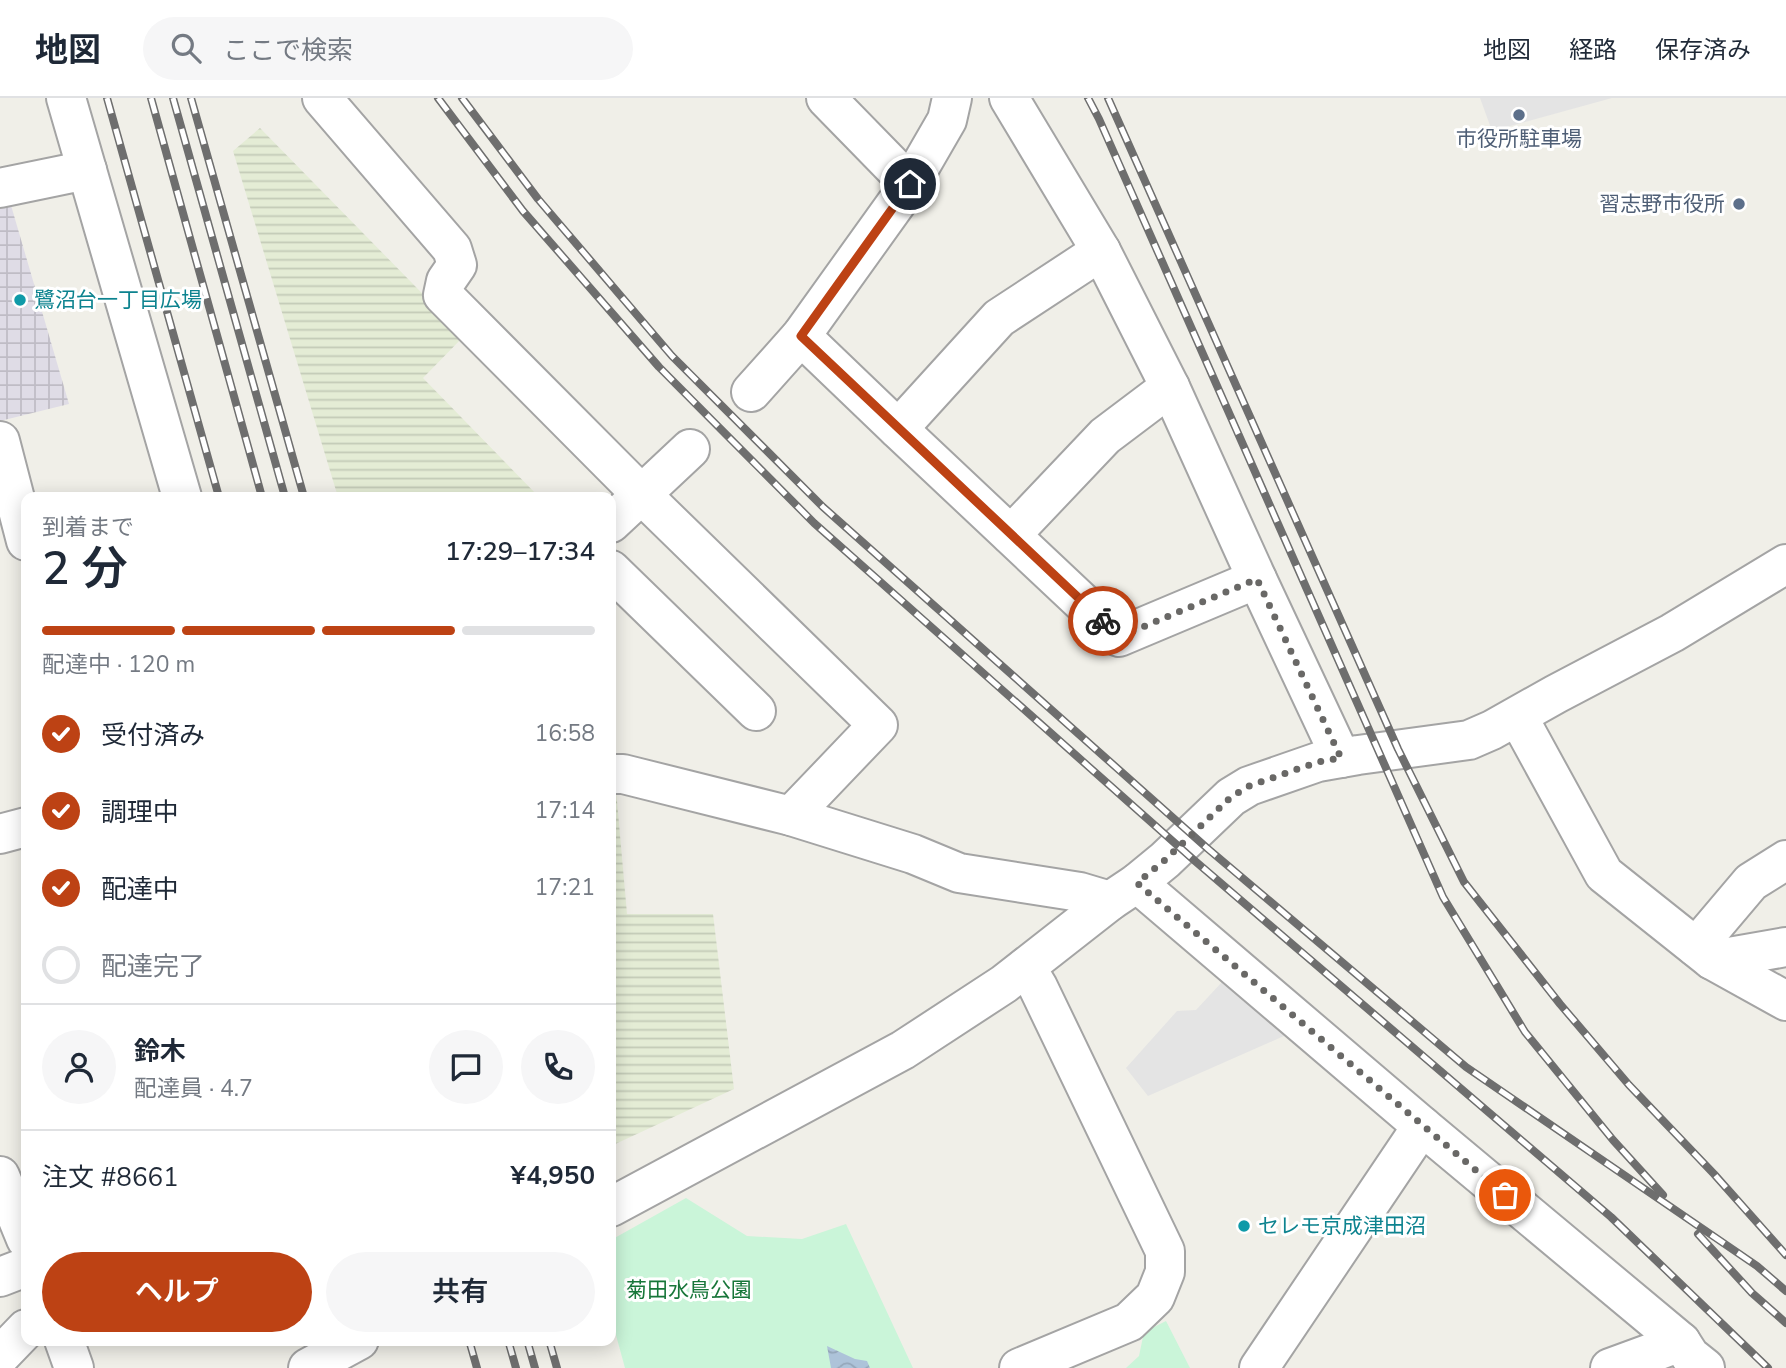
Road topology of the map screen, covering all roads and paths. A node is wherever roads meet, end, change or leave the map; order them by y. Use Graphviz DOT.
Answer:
graph roads {
  1 [pos="66,98"];
  2 [pos="322,98"];
  3 [pos="826,98"];
  4 [pos="952,98"];
  5 [pos="1009,98"];
  6 [pos="87,170"];
  7 [pos="910,184"];
  8 [pos="0,188"];
  9 [pos="1101,251"];
  10 [pos="801,336"];
  11 [pos="1170,387"];
  12 [pos="751,392"];
  13 [pos="898,429"];
  14 [pos="0,441"];
  15 [pos="690,449"];
  16 [pos="181,492"];
  17 [pos="641,494"];
  18 [pos="616,518"];
  19 [pos="21,522"];
  20 [pos="1011,535"];
  21 [pos="1786,564"];
  22 [pos="616,575"];
  23 [pos="1257,579"];
  24 [pos="756,711"];
  25 [pos="1518,717"];
  26 [pos="1341,758"];
  27 [pos="616,774"];
  28 [pos="791,816"];
  29 [pos="21,828"];
  30 [pos="0,834"];
  31 [pos="1786,860"];
  32 [pos="1123,892"];
  33 [pos="1786,947"];
  34 [pos="1704,953"];
  35 [pos="1026,967"];
  36 [pos="1786,1001"];
  37 [pos="1422,1126"];
  38 [pos="10,1177"];
  39 [pos="616,1204"];
  40 [pos="21,1220"];
  41 [pos="21,1269"];
  42 [pos="0,1277"];
  43 [pos="21,1334"];
  44 [pos="66,1346"];
  45 [pos="348,1346"];
  46 [pos="1693,1355"];
  47 [pos="0,1356"];
  48 [pos="74,1368"];
  49 [pos="308,1368"];
  50 [pos="1019,1368"];
  51 [pos="1259,1368"];
  52 [pos="1610,1368"];
  1 -- 6 [label="street"];
  2 -- 17 [label="street"];
  3 -- 7 [label="street"];
  4 -- 7 [label="street"];
  5 -- 9 [label="street"];
  6 -- 8 [label="street"];
  6 -- 16 [label="street"];
  7 -- 10 [label="street"];
  9 -- 11 [label="street"];
  9 -- 13 [label="street"];
  10 -- 12 [label="street"];
  10 -- 13 [label="street"];
  11 -- 20 [label="street"];
  11 -- 23 [label="street"];
  13 -- 20 [label="street"];
  14 -- 19 [label="street"];
  15 -- 17 [label="street"];
  17 -- 18 [label="street"];
  17 -- 28 [label="street"];
  20 -- 23 [label="street"];
  21 -- 25 [label="street"];
  22 -- 24 [label="street"];
  23 -- 26 [label="street"];
  25 -- 26 [label="street"];
  25 -- 34 [label="street"];
  26 -- 32 [label="street"];
  27 -- 28 [label="street"];
  28 -- 32 [label="street"];
  29 -- 30 [label="street"];
  31 -- 34 [label="street"];
  32 -- 35 [label="street"];
  32 -- 37 [label="street"];
  33 -- 34 [label="street"];
  34 -- 36 [label="street"];
  35 -- 39 [label="street"];
  35 -- 50 [label="street"];
  37 -- 46 [label="street"];
  37 -- 51 [label="street"];
  38 -- 40 [label="street"];
  41 -- 42 [label="street"];
  43 -- 47 [label="street"];
  44 -- 48 [label="street"];
  45 -- 49 [label="street"];
  46 -- 52 [label="street"];
}
